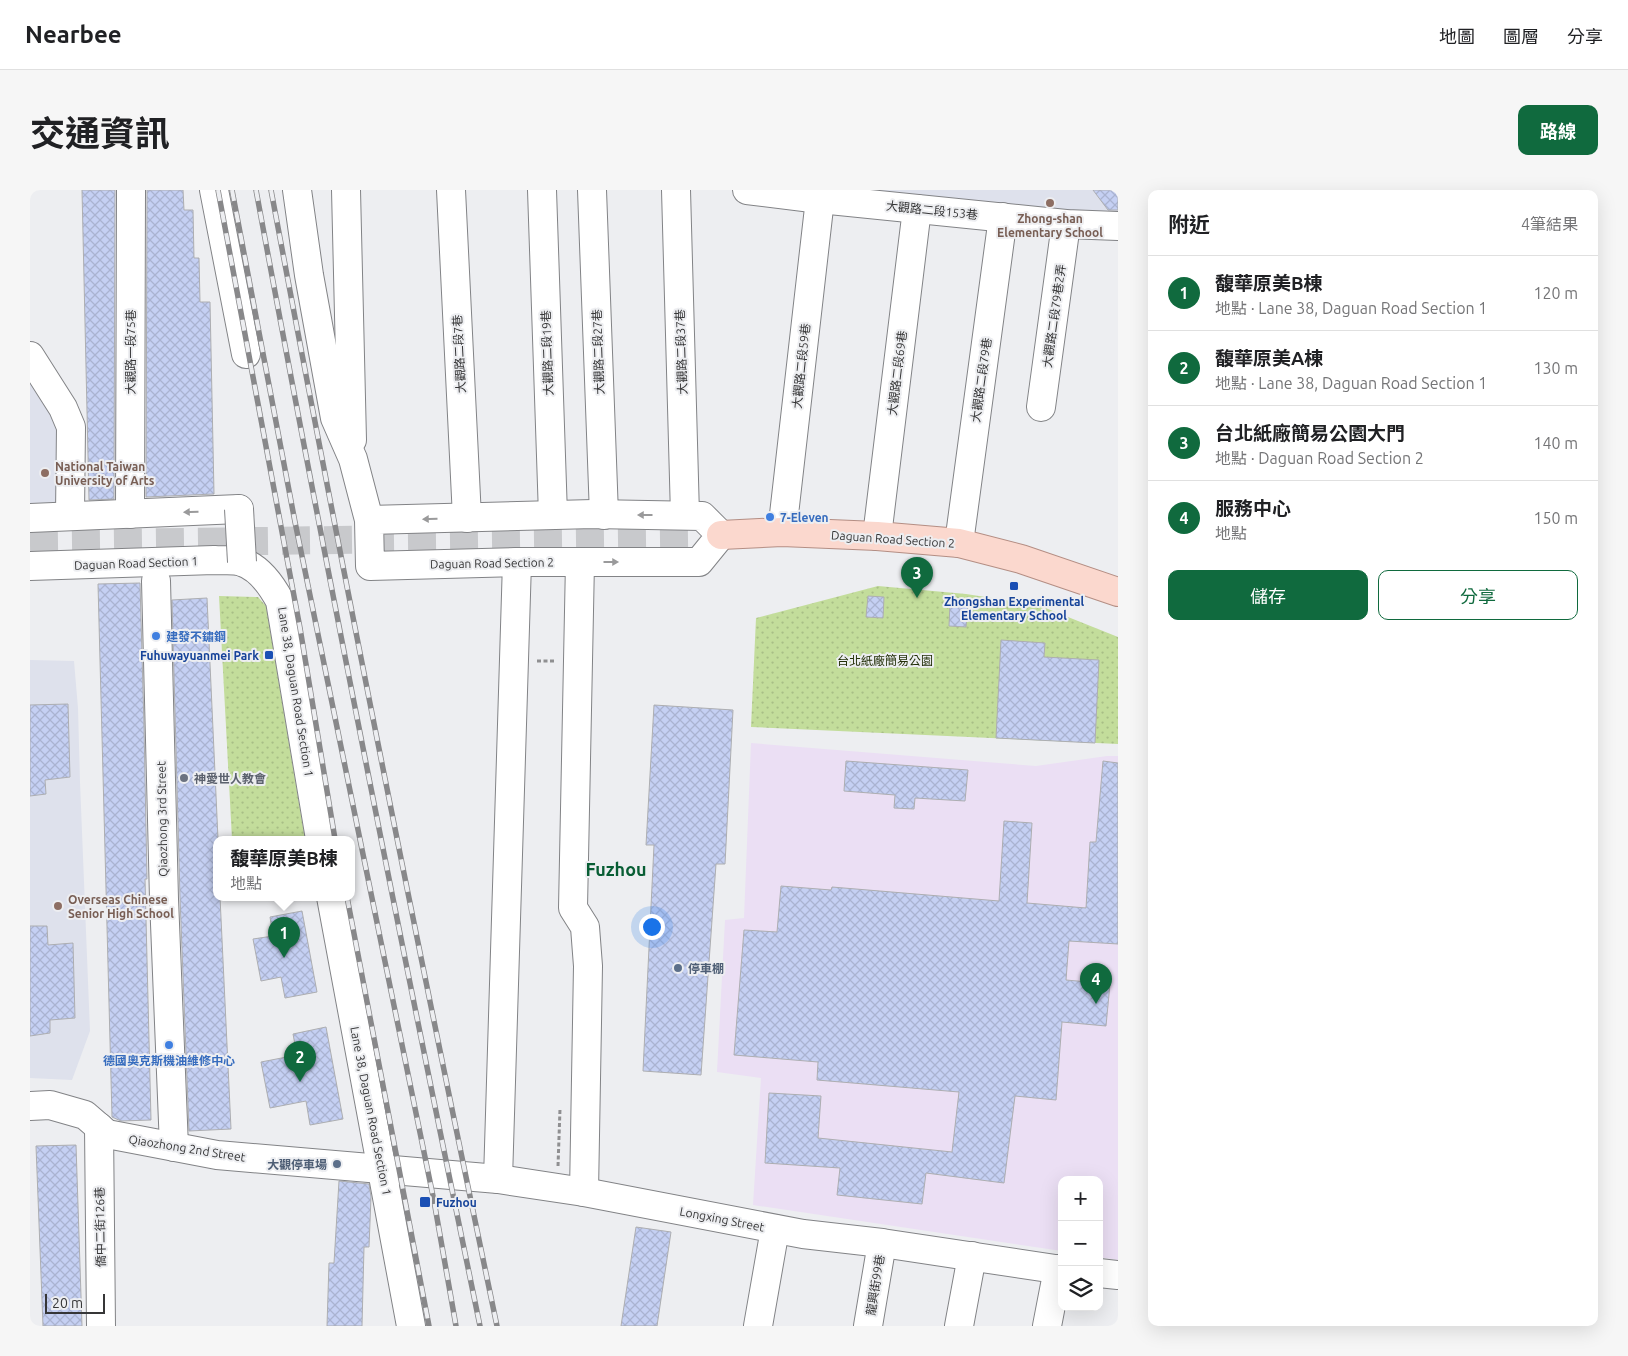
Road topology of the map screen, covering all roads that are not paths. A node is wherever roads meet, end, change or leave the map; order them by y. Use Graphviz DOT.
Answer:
graph roads {
  1 [pos="130,190"];
  2 [pos="214,190"];
  3 [pos="297,190"];
  4 [pos="346,190"];
  5 [pos="451,190"];
  6 [pos="542,190"];
  7 [pos="592,190"];
  8 [pos="676,190"];
  9 [pos="747,190"];
  10 [pos="820,199"];
  11 [pos="917,209"];
  12 [pos="1003,218"];
  13 [pos="1066,224"];
  14 [pos="1118,226"];
  15 [pos="246,354"];
  16 [pos="30,356"];
  17 [pos="1041,407"];
  18 [pos="353,459"];
  19 [pos="130,514"];
  20 [pos="70,515"];
  21 [pos="553,515"];
  22 [pos="604,515"];
  23 [pos="685,515"];
  24 [pos="30,518"];
  25 [pos="467,518"];
  26 [pos="369,520"];
  27 [pos="782,532"];
  28 [pos="720,535"];
  29 [pos="877,536"];
  30 [pos="958,543"];
  31 [pos="242,562"];
  32 [pos="518,562"];
  33 [pos="580,562"];
  34 [pos="95,565"];
  35 [pos="30,566"];
  36 [pos="156,581"];
  37 [pos="1118,592"];
  38 [pos="319,836"];
  39 [pos="332,901"];
  40 [pos="30,1106"];
  41 [pos="98,1127"];
  42 [pos="174,1147"];
  43 [pos="382,1168"];
  44 [pos="498,1179"];
  45 [pos="584,1192"];
  46 [pos="775,1229"];
  47 [pos="882,1243"];
  48 [pos="972,1256"];
  49 [pos="1058,1269"];
  50 [pos="1103,1273"];
  51 [pos="1118,1275"];
  52 [pos="1058,1278"];
  53 [pos="101,1326"];
  54 [pos="411,1326"];
  55 [pos="758,1326"];
  56 [pos="868,1326"];
  57 [pos="959,1326"];
  58 [pos="1047,1326"];
  1 -- 19 [label="street, 大觀路一段75巷"];
  2 -- 15 [label="street"];
  3 -- 18 [label="street"];
  4 -- 18 [label="street"];
  5 -- 25 [label="street, 大觀路二段7巷"];
  6 -- 21 [label="street, 大觀路二段19巷"];
  7 -- 22 [label="street, 大觀路二段27巷"];
  8 -- 23 [label="street, 大觀路二段37巷"];
  9 -- 10 [label="street, 大觀路二段153巷"];
  10 -- 11 [label="street, 大觀路二段153巷"];
  10 -- 27 [label="street, 大觀路二段59巷"];
  11 -- 12 [label="street, 大觀路二段153巷"];
  11 -- 29 [label="street, 大觀路二段69巷"];
  12 -- 13 [label="street, 大觀路二段153巷"];
  12 -- 30 [label="street, 大觀路二段79巷"];
  13 -- 14 [label="street, 大觀路二段153巷"];
  13 -- 17 [label="street, 大觀路二段79巷2弄"];
  16 -- 20 [label="street"];
  18 -- 26 [label="street"];
  19 -- 20 [label="street"];
  31 -- 19 [label="street, one-way, bridge"];
  20 -- 24 [label="street"];
  21 -- 22 [label="street"];
  21 -- 25 [label="street"];
  23 -- 22 [label="street, one-way"];
  23 -- 28 [label="street"];
  25 -- 26 [label="street, one-way"];
  26 -- 32 [label="street, Daguan Road Section 2"];
  27 -- 28 [label="main road, Daguan Road Section 2"];
  27 -- 29 [label="main road, Daguan Road Section 2"];
  33 -- 28 [label="street, Daguan Road Section 2, one-way"];
  29 -- 30 [label="main road, Daguan Road Section 2"];
  30 -- 37 [label="main road, Daguan Road Section 2"];
  31 -- 34 [label="street, Daguan Road Section 1"];
  31 -- 36 [label="street"];
  31 -- 38 [label="street, Lane 38, Daguan Road Section 1"];
  32 -- 33 [label="street, Daguan Road Section 2"];
  32 -- 44 [label="street"];
  33 -- 45 [label="street"];
  34 -- 35 [label="street, Daguan Road Section 1"];
  34 -- 36 [label="street"];
  36 -- 42 [label="street, Qiaozhong 3rd Street"];
  39 -- 43 [label="street, Lane 38, Daguan Road Section 1"];
  40 -- 41 [label="street, Qiaozhong 2nd Street"];
  41 -- 42 [label="street, Qiaozhong 2nd Street"];
  41 -- 53 [label="street, 僑中二街126巷"];
  42 -- 43 [label="street, Qiaozhong 2nd Street"];
  43 -- 44 [label="street, Longxing Street"];
  43 -- 54 [label="street, Lane 38, Daguan Road Section 1"];
  44 -- 45 [label="street, Longxing Street"];
  45 -- 46 [label="street, Longxing Street"];
  46 -- 47 [label="street, Longxing Street"];
  46 -- 55 [label="street"];
  47 -- 48 [label="street, Longxing Street"];
  47 -- 56 [label="street, 龍興街99巷"];
  48 -- 49 [label="street, Longxing Street"];
  48 -- 57 [label="street"];
  50 -- 51 [label="street"];
  52 -- 58 [label="street"];
}
